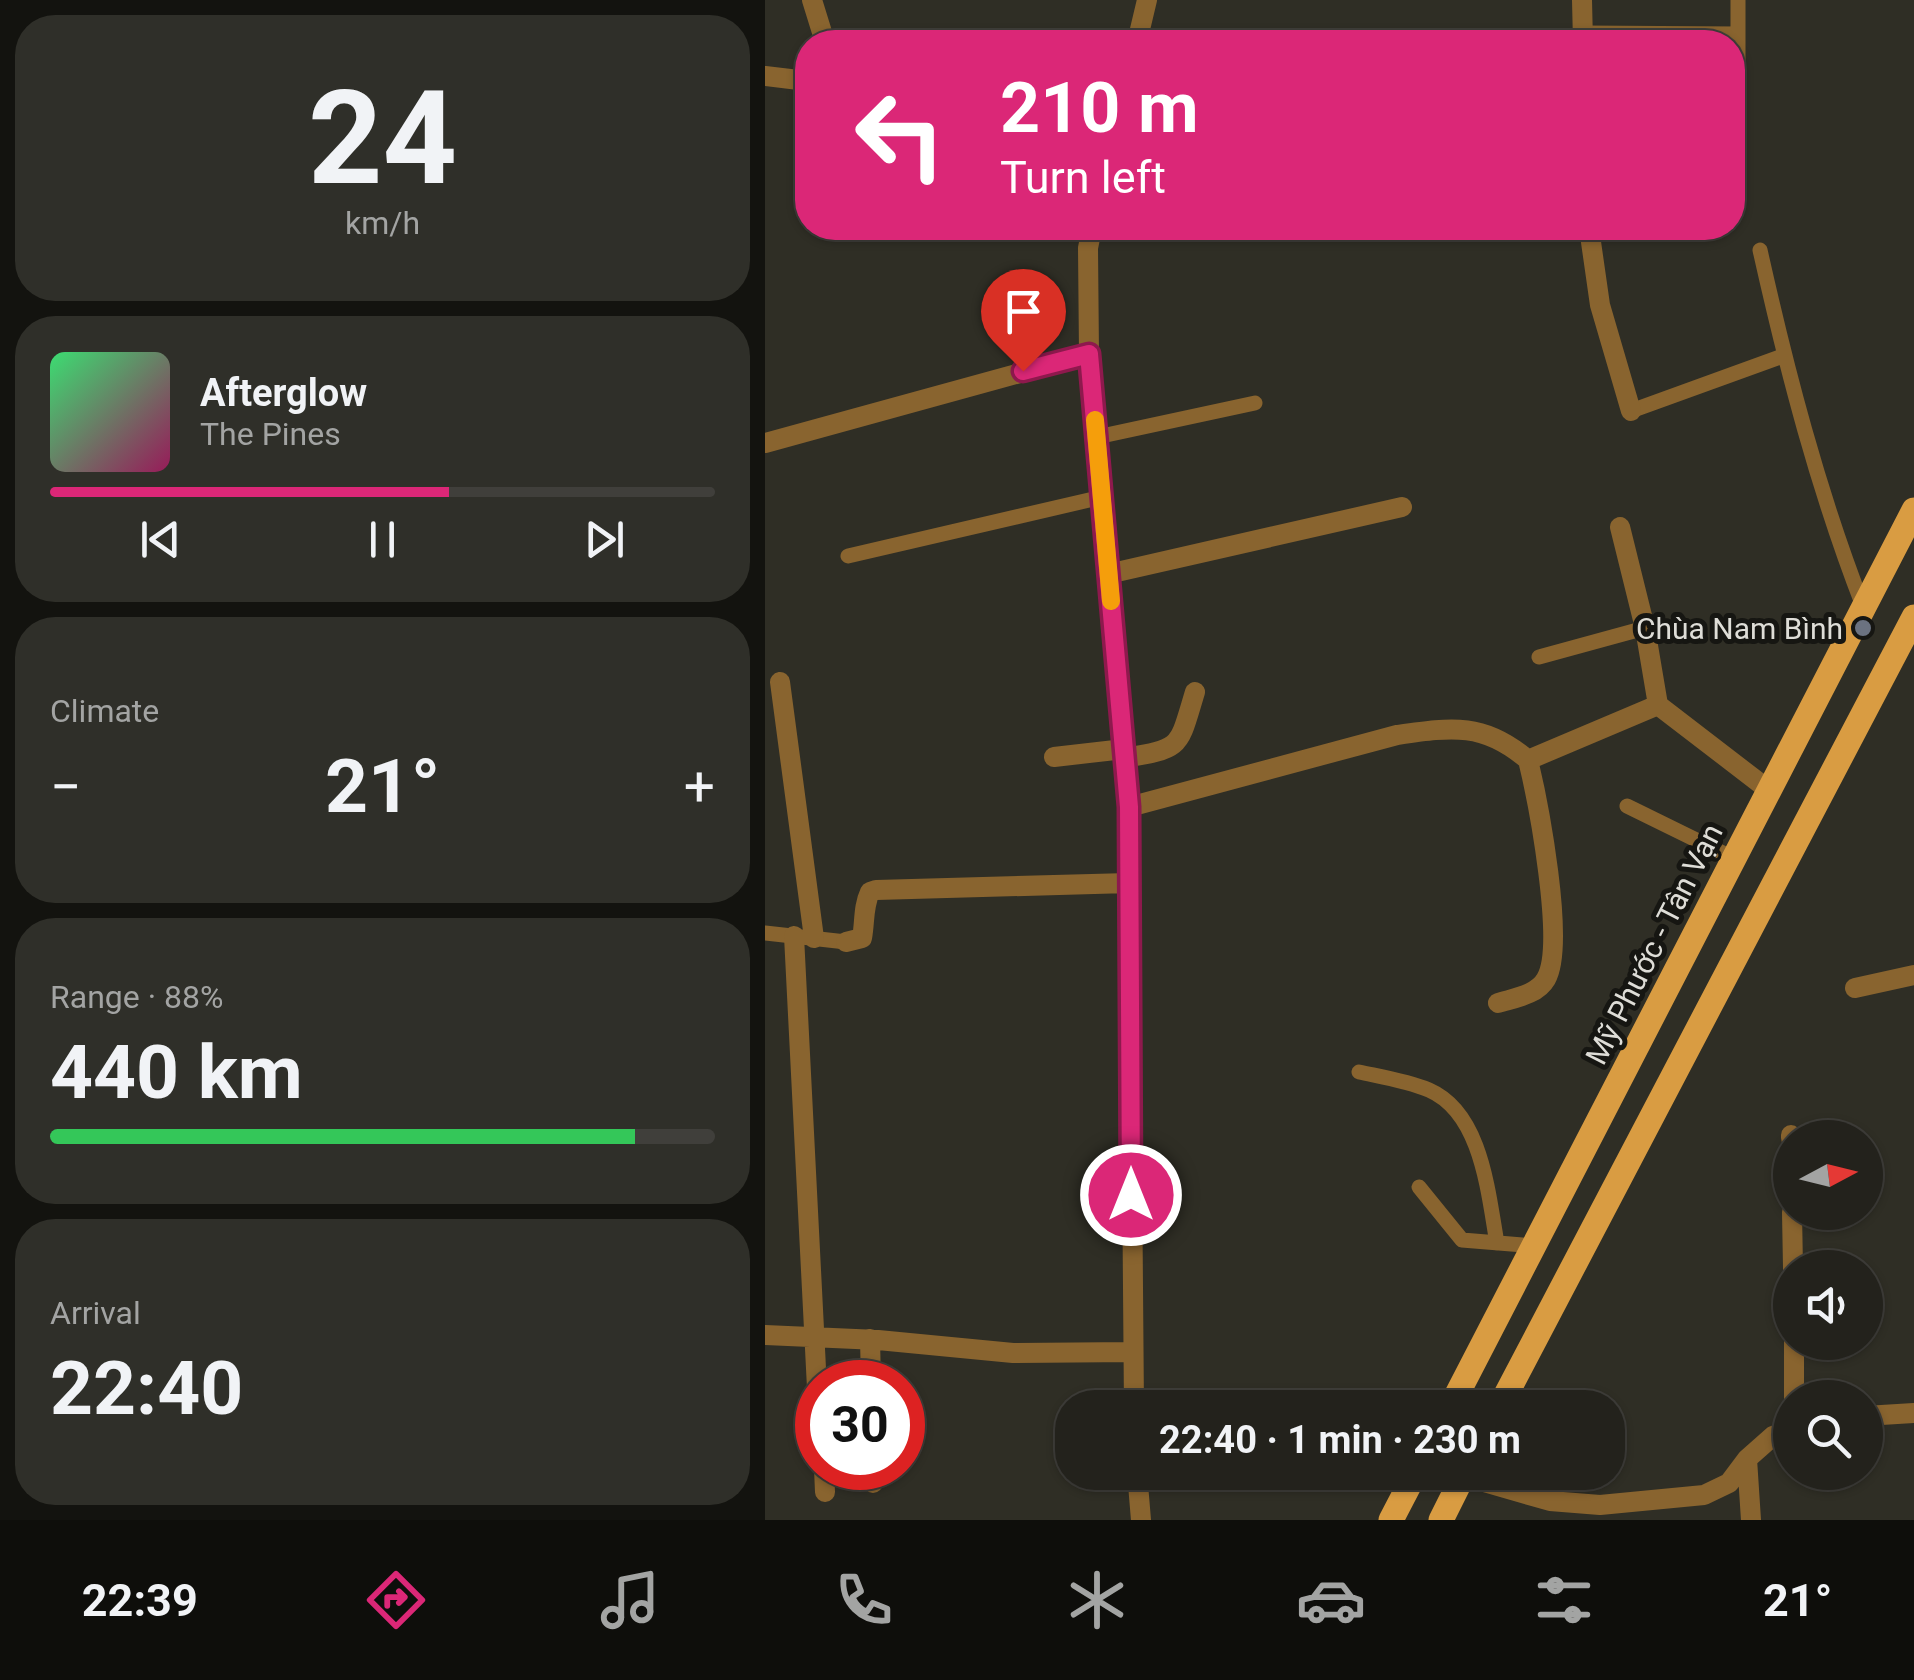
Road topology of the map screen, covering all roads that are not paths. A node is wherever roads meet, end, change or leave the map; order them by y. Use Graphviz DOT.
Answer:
graph roads {
  1 [pos="812,0"];
  2 [pos="1147,0"];
  3 [pos="1581,0"];
  4 [pos="1738,0"];
  5 [pos="821,30"];
  6 [pos="1140,30"];
  7 [pos="1582,30"];
  8 [pos="1739,30"];
  9 [pos="765,76"];
  10 [pos="795,80"];
  11 [pos="1090,240"];
  12 [pos="1591,240"];
  13 [pos="1760,250"];
  14 [pos="1089,354"];
  15 [pos="1783,356"];
  16 [pos="1255,403"];
  17 [pos="1631,411"];
  18 [pos="1097,437"];
  19 [pos="765,443"];
  20 [pos="1102,497"];
  21 [pos="1402,508"];
  22 [pos="1914,510"];
  23 [pos="1620,527"];
  24 [pos="848,556"];
  25 [pos="1108,574"];
  26 [pos="1863,606"];
  27 [pos="1645,628"];
  28 [pos="1911,630"];
  29 [pos="1539,656"];
  30 [pos="780,682"];
  31 [pos="1195,692"];
  32 [pos="1658,705"];
  33 [pos="1124,753"];
  34 [pos="1053,757"];
  35 [pos="1529,760"];
  36 [pos="1769,790"];
  37 [pos="1627,806"];
  38 [pos="1129,807"];
  39 [pos="1735,859"];
  40 [pos="1129,883"];
  41 [pos="765,933"];
  42 [pos="804,937"];
  43 [pos="846,942"];
  44 [pos="1914,975"];
  45 [pos="1855,988"];
  46 [pos="1498,1002"];
  47 [pos="1359,1072"];
  48 [pos="1419,1187"];
  49 [pos="1497,1243"];
  50 [pos="1534,1246"];
  51 [pos="765,1335"];
  52 [pos="814,1337"];
  53 [pos="870,1339"];
  54 [pos="1133,1352"];
  55 [pos="815,1360"];
  56 [pos="870,1360"];
  57 [pos="1134,1390"];
  58 [pos="1458,1390"];
  59 [pos="1509,1390"];
  60 [pos="1914,1413"];
  61 [pos="1883,1415"];
  62 [pos="1773,1436"];
  63 [pos="1747,1459"];
  64 [pos="1138,1490"];
  65 [pos="1407,1490"];
  66 [pos="1456,1490"];
  67 [pos="1515,1490"];
  68 [pos="1141,1520"];
  69 [pos="1391,1520"];
  70 [pos="1441,1520"];
  71 [pos="1751,1520"];
  1 -- 5 [label="street"];
  2 -- 6 [label="street"];
  3 -- 7 [label="street"];
  4 -- 8 [label="lane"];
  9 -- 10 [label="street"];
  11 -- 14 [label="street"];
  12 -- 17 [label="street"];
  13 -- 15 [label="lane"];
  14 -- 18 [label="street"];
  14 -- 19 [label="street"];
  15 -- 17 [label="lane"];
  15 -- 26 [label="lane"];
  16 -- 18 [label="lane"];
  18 -- 20 [label="street"];
  20 -- 24 [label="lane"];
  20 -- 25 [label="street"];
  21 -- 25 [label="street"];
  22 -- 26 [label="main road, Mỹ Phước - Tân Vạn"];
  23 -- 27 [label="street"];
  25 -- 33 [label="street"];
  26 -- 36 [label="main road, Mỹ Phước - Tân Vạn"];
  27 -- 29 [label="lane"];
  27 -- 32 [label="street"];
  28 -- 59 [label="main road"];
  30 -- 42 [label="street"];
  31 -- 33 [label="street"];
  32 -- 35 [label="street"];
  32 -- 36 [label="street"];
  33 -- 34 [label="street"];
  33 -- 38 [label="street"];
  35 -- 38 [label="street"];
  35 -- 46 [label="street"];
  36 -- 39 [label="main road, Mỹ Phước - Tân Vạn"];
  37 -- 39 [label="lane"];
  38 -- 40 [label="street"];
  39 -- 50 [label="main road, Mỹ Phước - Tân Vạn"];
  40 -- 43 [label="street"];
  40 -- 54 [label="street"];
  41 -- 42 [label="lane"];
  42 -- 43 [label="lane"];
  42 -- 52 [label="street"];
  44 -- 45 [label="street"];
  47 -- 49 [label="lane"];
  48 -- 49 [label="lane"];
  49 -- 50 [label="lane"];
  50 -- 58 [label="main road, Mỹ Phước - Tân Vạn"];
  51 -- 52 [label="street"];
  52 -- 53 [label="street"];
  52 -- 55 [label="street"];
  53 -- 54 [label="street"];
  53 -- 56 [label="street"];
  54 -- 57 [label="street"];
  60 -- 61 [label="street"];
  62 -- 63 [label="street"];
  63 -- 67 [label="street"];
  63 -- 71 [label="street"];
  64 -- 68 [label="street"];
  65 -- 69 [label="main road"];
  66 -- 70 [label="main road"];
}
